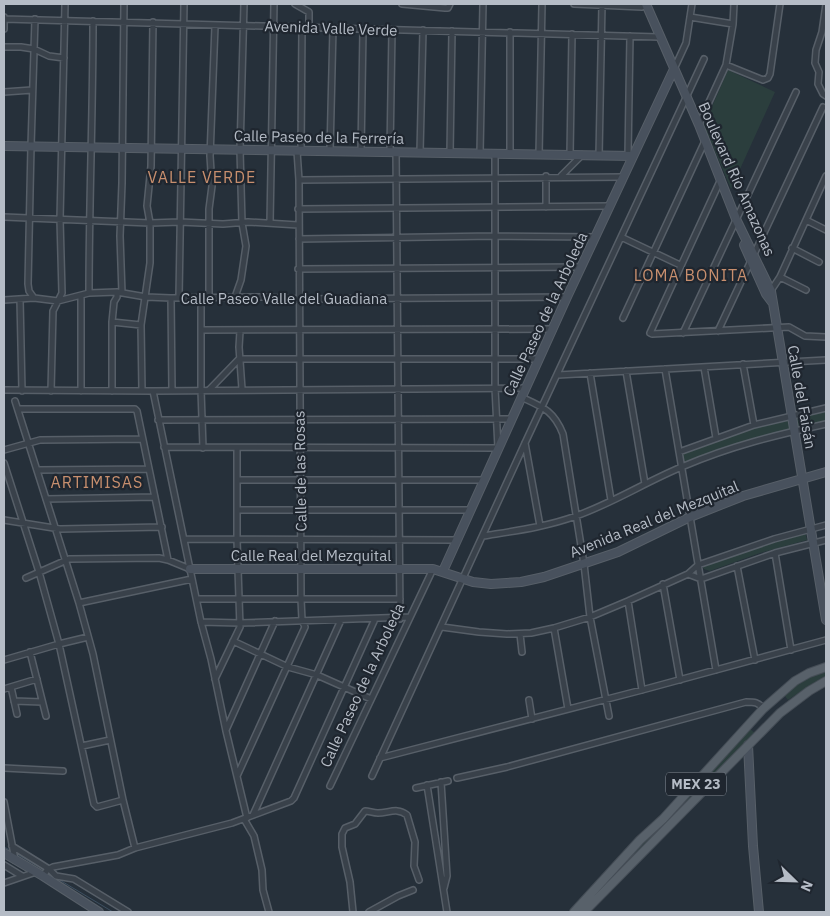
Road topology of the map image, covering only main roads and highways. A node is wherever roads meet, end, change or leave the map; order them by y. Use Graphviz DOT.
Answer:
graph roads {
  1 [pos="826,667"];
  2 [pos="795,681"];
  3 [pos="826,681"];
  4 [pos="786,708"];
  5 [pos="574,912"];
  6 [pos="584,912"];
  1 -- 2 [label="main road, MEX 23"];
  2 -- 4 [label="main road"];
  2 -- 5 [label="main road, MEX 23"];
  3 -- 4 [label="main road, MEX 23"];
  4 -- 6 [label="main road, MEX 23"];
}
